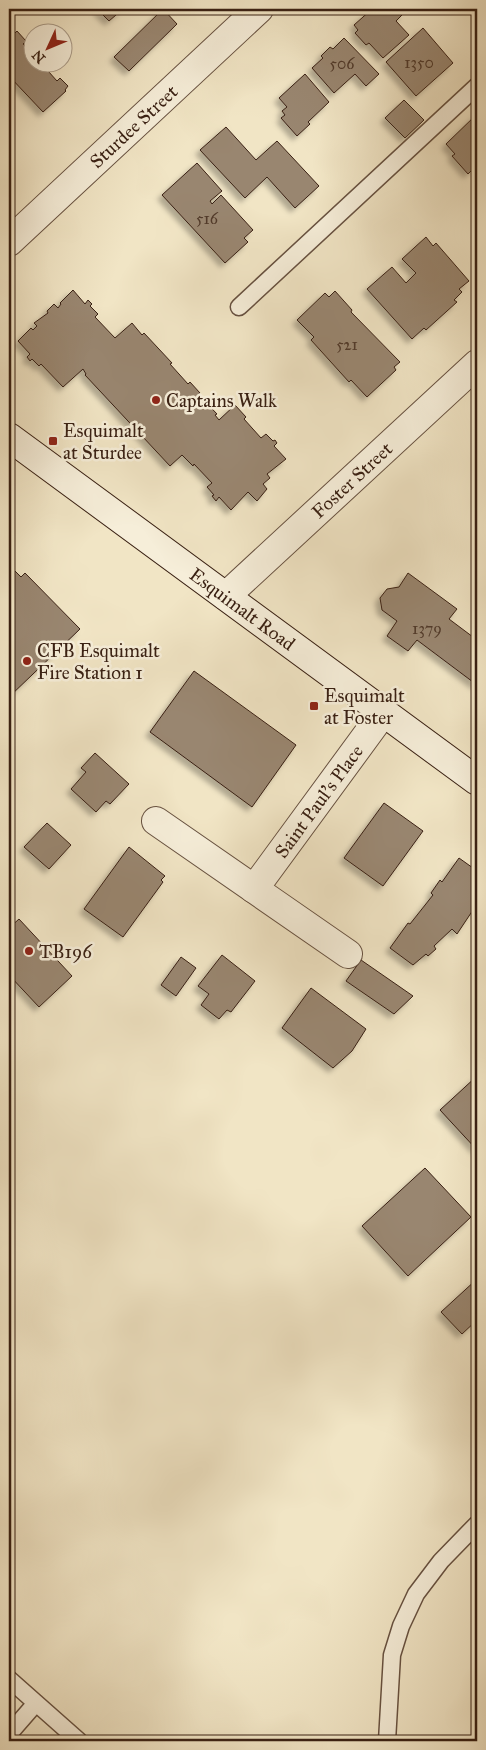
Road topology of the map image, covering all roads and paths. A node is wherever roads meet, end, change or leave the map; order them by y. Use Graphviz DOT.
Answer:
graph roads {
  1 [pos="253,11"];
  2 [pos="477,86"];
  3 [pos="9,242"];
  4 [pos="239,307"];
  5 [pos="477,364"];
  6 [pos="9,437"];
  7 [pos="226,596"];
  8 [pos="383,713"];
  9 [pos="477,781"];
  10 [pos="156,821"];
  11 [pos="254,889"];
  12 [pos="348,954"];
  13 [pos="477,1524"];
  14 [pos="9,1679"];
  15 [pos="36,1703"];
  16 [pos="9,1734"];
  17 [pos="79,1741"];
  18 [pos="386,1741"];
  1 -- 3 [label="street, Sturdee Street"];
  2 -- 4 [label="lane"];
  5 -- 7 [label="street, Foster Street"];
  6 -- 7 [label="street, Esquimalt Road"];
  7 -- 8 [label="street, Esquimalt Road"];
  8 -- 9 [label="street, Esquimalt Road"];
  8 -- 11 [label="street, Saint Paul's Place"];
  10 -- 11 [label="street"];
  11 -- 12 [label="street"];
  13 -- 18 [label="lane"];
  14 -- 15 [label="lane"];
  15 -- 16 [label="lane"];
  15 -- 17 [label="lane"];
}
